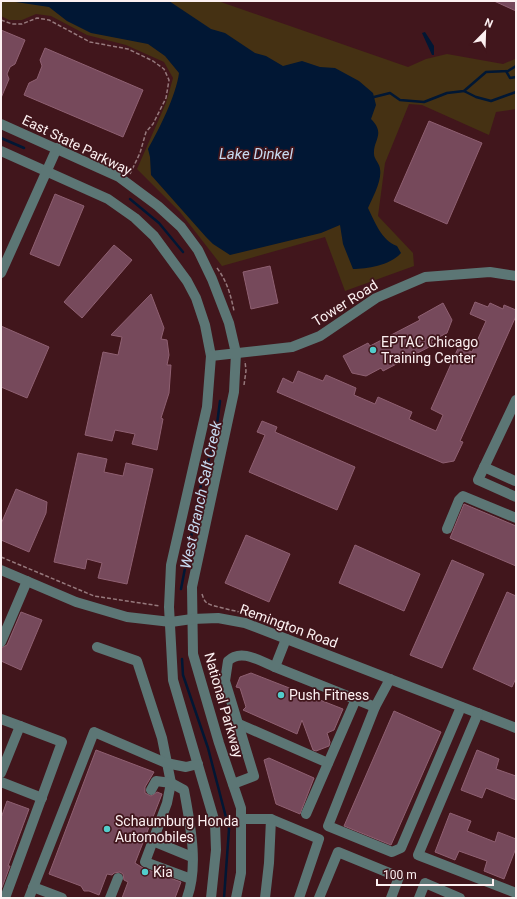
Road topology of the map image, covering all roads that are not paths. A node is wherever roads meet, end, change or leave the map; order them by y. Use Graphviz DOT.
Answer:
graph roads {
  1 [pos="1,124"];
  2 [pos="57,148"];
  3 [pos="1,151"];
  4 [pos="46,170"];
  5 [pos="1,273"];
  6 [pos="516,276"];
  7 [pos="236,353"];
  8 [pos="211,356"];
  9 [pos="516,400"];
  10 [pos="484,467"];
  11 [pos="514,480"];
  12 [pos="516,496"];
  13 [pos="516,518"];
  14 [pos="447,529"];
  15 [pos="1,570"];
  16 [pos="27,581"];
  17 [pos="192,619"];
  18 [pos="171,622"];
  19 [pos="286,639"];
  20 [pos="1,642"];
  21 [pos="97,647"];
  22 [pos="275,666"];
  23 [pos="390,679"];
  24 [pos="356,699"];
  25 [pos="375,706"];
  26 [pos="462,707"];
  27 [pos="478,713"];
  28 [pos="1,719"];
  29 [pos="238,724"];
  30 [pos="20,726"];
  31 [pos="516,728"];
  32 [pos="166,763"];
  33 [pos="328,763"];
  34 [pos="198,764"];
  35 [pos="1,773"];
  36 [pos="1,782"];
  37 [pos="171,783"];
  38 [pos="233,784"];
  39 [pos="151,790"];
  40 [pos="42,798"];
  41 [pos="306,814"];
  42 [pos="241,819"];
  43 [pos="271,819"];
  44 [pos="153,841"];
  45 [pos="192,857"];
  46 [pos="118,878"];
  47 [pos="191,878"];
  48 [pos="33,887"];
  49 [pos="516,893"];
  50 [pos="42,894"];
  51 [pos="5,898"];
  52 [pos="29,898"];
  53 [pos="62,898"];
  54 [pos="110,898"];
  55 [pos="187,898"];
  56 [pos="211,898"];
  57 [pos="236,898"];
  58 [pos="265,898"];
  59 [pos="299,898"];
  60 [pos="319,898"];
  61 [pos="390,898"];
  62 [pos="419,898"];
  63 [pos="460,898"];
  1 -- 2 [label="street, East State Parkway"];
  2 -- 4 [label="street"];
  2 -- 7 [label="street, East State Parkway"];
  3 -- 4 [label="street"];
  4 -- 5 [label="street"];
  4 -- 8 [label="street"];
  6 -- 7 [label="street, Tower Road"];
  7 -- 8 [label="street, Tower Road"];
  7 -- 17 [label="street, National Parkway"];
  8 -- 18 [label="street"];
  9 -- 10 [label="street"];
  10 -- 11 [label="street"];
  10 -- 12 [label="street"];
  13 -- 14 [label="street"];
  15 -- 16 [label="street, Remington Road"];
  16 -- 18 [label="street, Remington Road"];
  16 -- 20 [label="street"];
  17 -- 18 [label="street, Remington Road"];
  17 -- 19 [label="street, Remington Road"];
  17 -- 38 [label="street, National Parkway"];
  18 -- 34 [label="street"];
  19 -- 22 [label="street"];
  19 -- 23 [label="street, Remington Road"];
  21 -- 32 [label="street"];
  22 -- 24 [label="street"];
  22 -- 29 [label="street"];
  23 -- 25 [label="street"];
  23 -- 26 [label="street, Remington Road"];
  24 -- 25 [label="street"];
  24 -- 33 [label="street"];
  25 -- 26 [label="street"];
  26 -- 27 [label="street, Remington Road"];
  27 -- 31 [label="street, Remington Road"];
  27 -- 49 [label="street"];
  28 -- 30 [label="street"];
  29 -- 33 [label="street"];
  29 -- 38 [label="street"];
  30 -- 35 [label="street"];
  30 -- 40 [label="street"];
  32 -- 34 [label="street"];
  32 -- 37 [label="street"];
  32 -- 48 [label="street"];
  33 -- 41 [label="street"];
  34 -- 56 [label="street"];
  36 -- 40 [label="street"];
  37 -- 39 [label="street"];
  37 -- 44 [label="street"];
  37 -- 45 [label="street"];
  38 -- 42 [label="street, National Parkway"];
  40 -- 51 [label="street"];
  42 -- 43 [label="street"];
  42 -- 57 [label="street, National Parkway"];
  43 -- 58 [label="street"];
  43 -- 59 [label="street"];
  44 -- 45 [label="street"];
  44 -- 47 [label="street"];
  45 -- 47 [label="street"];
  46 -- 54 [label="street"];
  47 -- 55 [label="street"];
  48 -- 50 [label="street"];
  48 -- 52 [label="street"];
  50 -- 53 [label="street"];
  60 -- 61 [label="street"];
  62 -- 63 [label="street"];
}
